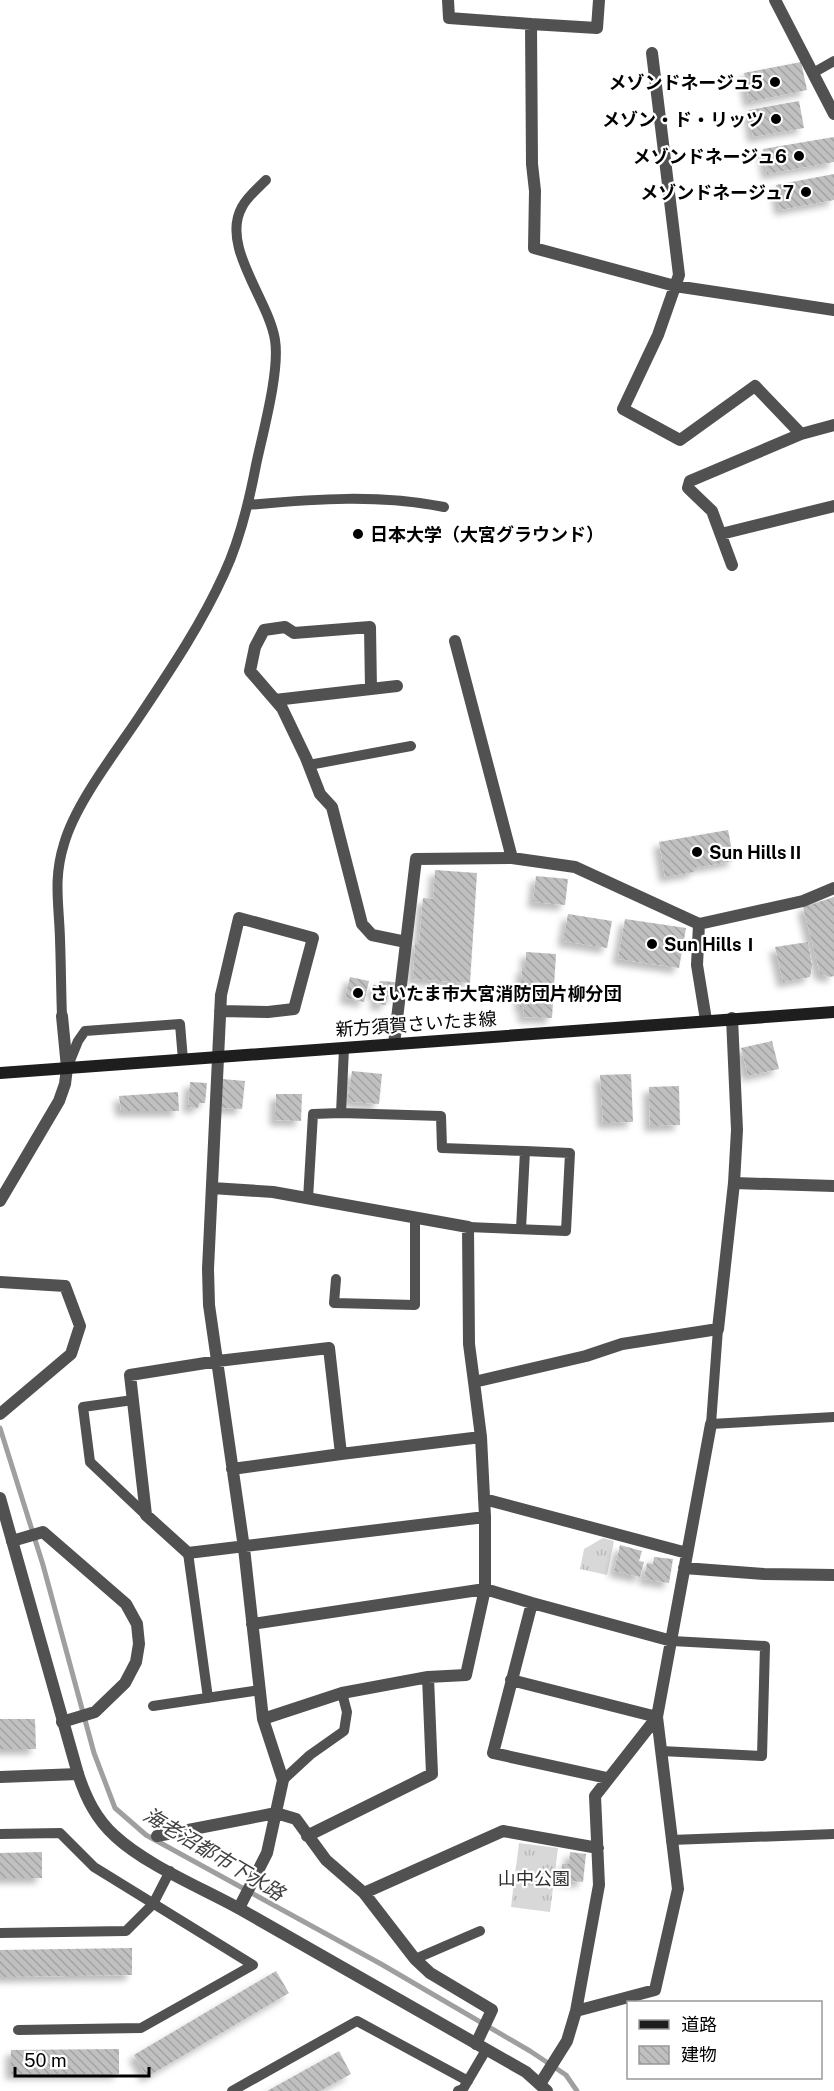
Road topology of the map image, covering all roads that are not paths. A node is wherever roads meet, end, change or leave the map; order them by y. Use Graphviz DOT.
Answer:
graph roads {
  1 [pos="448,0"];
  2 [pos="599,0"];
  3 [pos="775,0"];
  4 [pos="531,24"];
  5 [pos="652,53"];
  6 [pos="834,61"];
  7 [pos="813,73"];
  8 [pos="834,114"];
  9 [pos="266,180"];
  10 [pos="675,286"];
  11 [pos="834,310"];
  12 [pos="834,425"];
  13 [pos="801,434"];
  14 [pos="248,505"];
  15 [pos="834,506"];
  16 [pos="444,507"];
  17 [pos="721,534"];
  18 [pos="732,565"];
  19 [pos="455,641"];
  20 [pos="397,686"];
  21 [pos="371,689"];
  22 [pos="275,700"];
  23 [pos="411,746"];
  24 [pos="309,765"];
  25 [pos="512,858"];
  26 [pos="834,888"];
  27 [pos="699,924"];
  28 [pos="406,942"];
  29 [pos="220,1011"];
  30 [pos="834,1011"];
  31 [pos="62,1016"];
  32 [pos="732,1018"];
  33 [pos="706,1020"];
  34 [pos="394,1044"];
  35 [pos="344,1048"];
  36 [pos="218,1058"];
  37 [pos="183,1060"];
  38 [pos="67,1068"];
  39 [pos="0,1072"];
  40 [pos="340,1113"];
  41 [pos="525,1151"];
  42 [pos="734,1183"];
  43 [pos="834,1186"];
  44 [pos="212,1188"];
  45 [pos="308,1198"];
  46 [pos="0,1201"];
  47 [pos="415,1217"];
  48 [pos="468,1227"];
  49 [pos="521,1229"];
  50 [pos="336,1279"];
  51 [pos="0,1282"];
  52 [pos="718,1329"];
  53 [pos="218,1361"];
  54 [pos="474,1382"];
  55 [pos="133,1400"];
  56 [pos="0,1414"];
  57 [pos="834,1417"];
  58 [pos="711,1424"];
  59 [pos="481,1437"];
  60 [pos="341,1454"];
  61 [pos="232,1468"];
  62 [pos="0,1498"];
  63 [pos="484,1499"];
  64 [pos="146,1515"];
  65 [pos="486,1517"];
  66 [pos="12,1541"];
  67 [pos="244,1548"];
  68 [pos="188,1553"];
  69 [pos="687,1553"];
  70 [pos="684,1568"];
  71 [pos="834,1575"];
  72 [pos="485,1589"];
  73 [pos="532,1603"];
  74 [pos="252,1624"];
  75 [pos="672,1641"];
  76 [pos="428,1677"];
  77 [pos="511,1680"];
  78 [pos="260,1690"];
  79 [pos="342,1693"];
  80 [pos="208,1698"];
  81 [pos="153,1706"];
  82 [pos="657,1716"];
  83 [pos="263,1719"];
  84 [pos="62,1722"];
  85 [pos="661,1751"];
  86 [pos="78,1774"];
  87 [pos="0,1777"];
  88 [pos="607,1778"];
  89 [pos="282,1780"];
  90 [pos="276,1813"];
  91 [pos="0,1834"];
  92 [pos="834,1834"];
  93 [pos="157,1836"];
  94 [pos="307,1836"];
  95 [pos="671,1840"];
  96 [pos="598,1848"];
  97 [pos="170,1871"];
  98 [pos="364,1893"];
  99 [pos="153,1904"];
  100 [pos="239,1908"];
  101 [pos="480,1931"];
  102 [pos="0,1933"];
  103 [pos="415,1959"];
  104 [pos="576,2011"];
  105 [pos="18,2030"];
  106 [pos="481,2047"];
  107 [pos="543,2087"];
  108 [pos="463,2088"];
  109 [pos="232,2091"];
  1 -- 4 [label="street"];
  2 -- 4 [label="street"];
  3 -- 7 [label="street"];
  4 -- 10 [label="street"];
  5 -- 10 [label="street"];
  6 -- 7 [label="lane"];
  7 -- 8 [label="street"];
  9 -- 14 [label="lane"];
  10 -- 11 [label="street"];
  10 -- 13 [label="street"];
  12 -- 13 [label="street"];
  13 -- 17 [label="street"];
  14 -- 16 [label="lane"];
  14 -- 31 [label="lane"];
  15 -- 17 [label="street"];
  17 -- 18 [label="street"];
  19 -- 25 [label="street"];
  20 -- 21 [label="street"];
  21 -- 22 [label="street"];
  21 -- 22 [label="street"];
  22 -- 24 [label="street"];
  23 -- 24 [label="lane"];
  24 -- 28 [label="street"];
  25 -- 27 [label="street"];
  25 -- 28 [label="street"];
  26 -- 27 [label="street"];
  27 -- 33 [label="street"];
  28 -- 34 [label="street"];
  29 -- 29 [label="street"];
  29 -- 36 [label="street"];
  30 -- 32 [label="main road, 新方須賀さいたま線"];
  31 -- 38 [label="street"];
  32 -- 33 [label="main road, 新方須賀さいたま線"];
  32 -- 42 [label="street"];
  33 -- 34 [label="main road, 新方須賀さいたま線"];
  34 -- 35 [label="main road, 新方須賀さいたま線"];
  35 -- 36 [label="main road, 新方須賀さいたま線"];
  35 -- 40 [label="lane"];
  36 -- 37 [label="main road, 新方須賀さいたま線"];
  36 -- 44 [label="street"];
  37 -- 38 [label="main road, 新方須賀さいたま線"];
  37 -- 38 [label="lane"];
  38 -- 39 [label="main road, 新方須賀さいたま線"];
  38 -- 46 [label="street"];
  40 -- 41 [label="lane"];
  40 -- 45 [label="lane"];
  41 -- 49 [label="lane"];
  41 -- 49 [label="lane"];
  42 -- 43 [label="street"];
  42 -- 52 [label="street"];
  44 -- 45 [label="street"];
  44 -- 53 [label="street"];
  45 -- 47 [label="street"];
  47 -- 48 [label="street"];
  47 -- 50 [label="lane"];
  48 -- 49 [label="lane"];
  48 -- 54 [label="street"];
  51 -- 56 [label="street"];
  52 -- 54 [label="street"];
  52 -- 58 [label="lane"];
  53 -- 55 [label="street"];
  53 -- 60 [label="street"];
  53 -- 61 [label="street"];
  54 -- 59 [label="street"];
  55 -- 64 [label="street"];
  55 -- 64 [label="lane"];
  57 -- 58 [label="lane"];
  58 -- 69 [label="street"];
  59 -- 60 [label="street"];
  59 -- 63 [label="street"];
  60 -- 61 [label="street"];
  61 -- 67 [label="street"];
  62 -- 66 [label="street"];
  63 -- 65 [label="street"];
  63 -- 69 [label="street"];
  64 -- 68 [label="street"];
  65 -- 67 [label="street"];
  65 -- 72 [label="street"];
  66 -- 84 [label="street"];
  66 -- 84 [label="street"];
  67 -- 68 [label="street"];
  67 -- 74 [label="street"];
  68 -- 80 [label="lane"];
  69 -- 70 [label="street"];
  70 -- 71 [label="street"];
  70 -- 75 [label="street"];
  72 -- 73 [label="street"];
  72 -- 74 [label="street"];
  72 -- 76 [label="street"];
  73 -- 75 [label="street"];
  73 -- 77 [label="street"];
  74 -- 78 [label="street"];
  75 -- 82 [label="street"];
  75 -- 85 [label="lane"];
  76 -- 79 [label="street"];
  76 -- 94 [label="street"];
  77 -- 82 [label="street"];
  77 -- 88 [label="street"];
  78 -- 80 [label="lane"];
  78 -- 83 [label="street"];
  79 -- 83 [label="street"];
  79 -- 89 [label="lane"];
  80 -- 81 [label="lane"];
  82 -- 85 [label="street"];
  82 -- 88 [label="street"];
  83 -- 89 [label="street"];
  84 -- 86 [label="street"];
  85 -- 95 [label="street"];
  86 -- 87 [label="street"];
  86 -- 97 [label="street"];
  88 -- 96 [label="street"];
  89 -- 90 [label="street"];
  90 -- 93 [label="street"];
  90 -- 94 [label="street"];
  90 -- 100 [label="street"];
  91 -- 99 [label="lane"];
  92 -- 95 [label="lane"];
  94 -- 98 [label="street"];
  95 -- 104 [label="street"];
  96 -- 98 [label="street"];
  96 -- 104 [label="street"];
  97 -- 99 [label="lane"];
  97 -- 100 [label="street"];
  98 -- 103 [label="street"];
  99 -- 102 [label="lane"];
  99 -- 105 [label="lane"];
  100 -- 106 [label="street"];
  101 -- 103 [label="lane"];
  103 -- 106 [label="street"];
  104 -- 107 [label="street"];
  106 -- 107 [label="street"];
  106 -- 108 [label="lane"];
  108 -- 109 [label="lane"];
}
